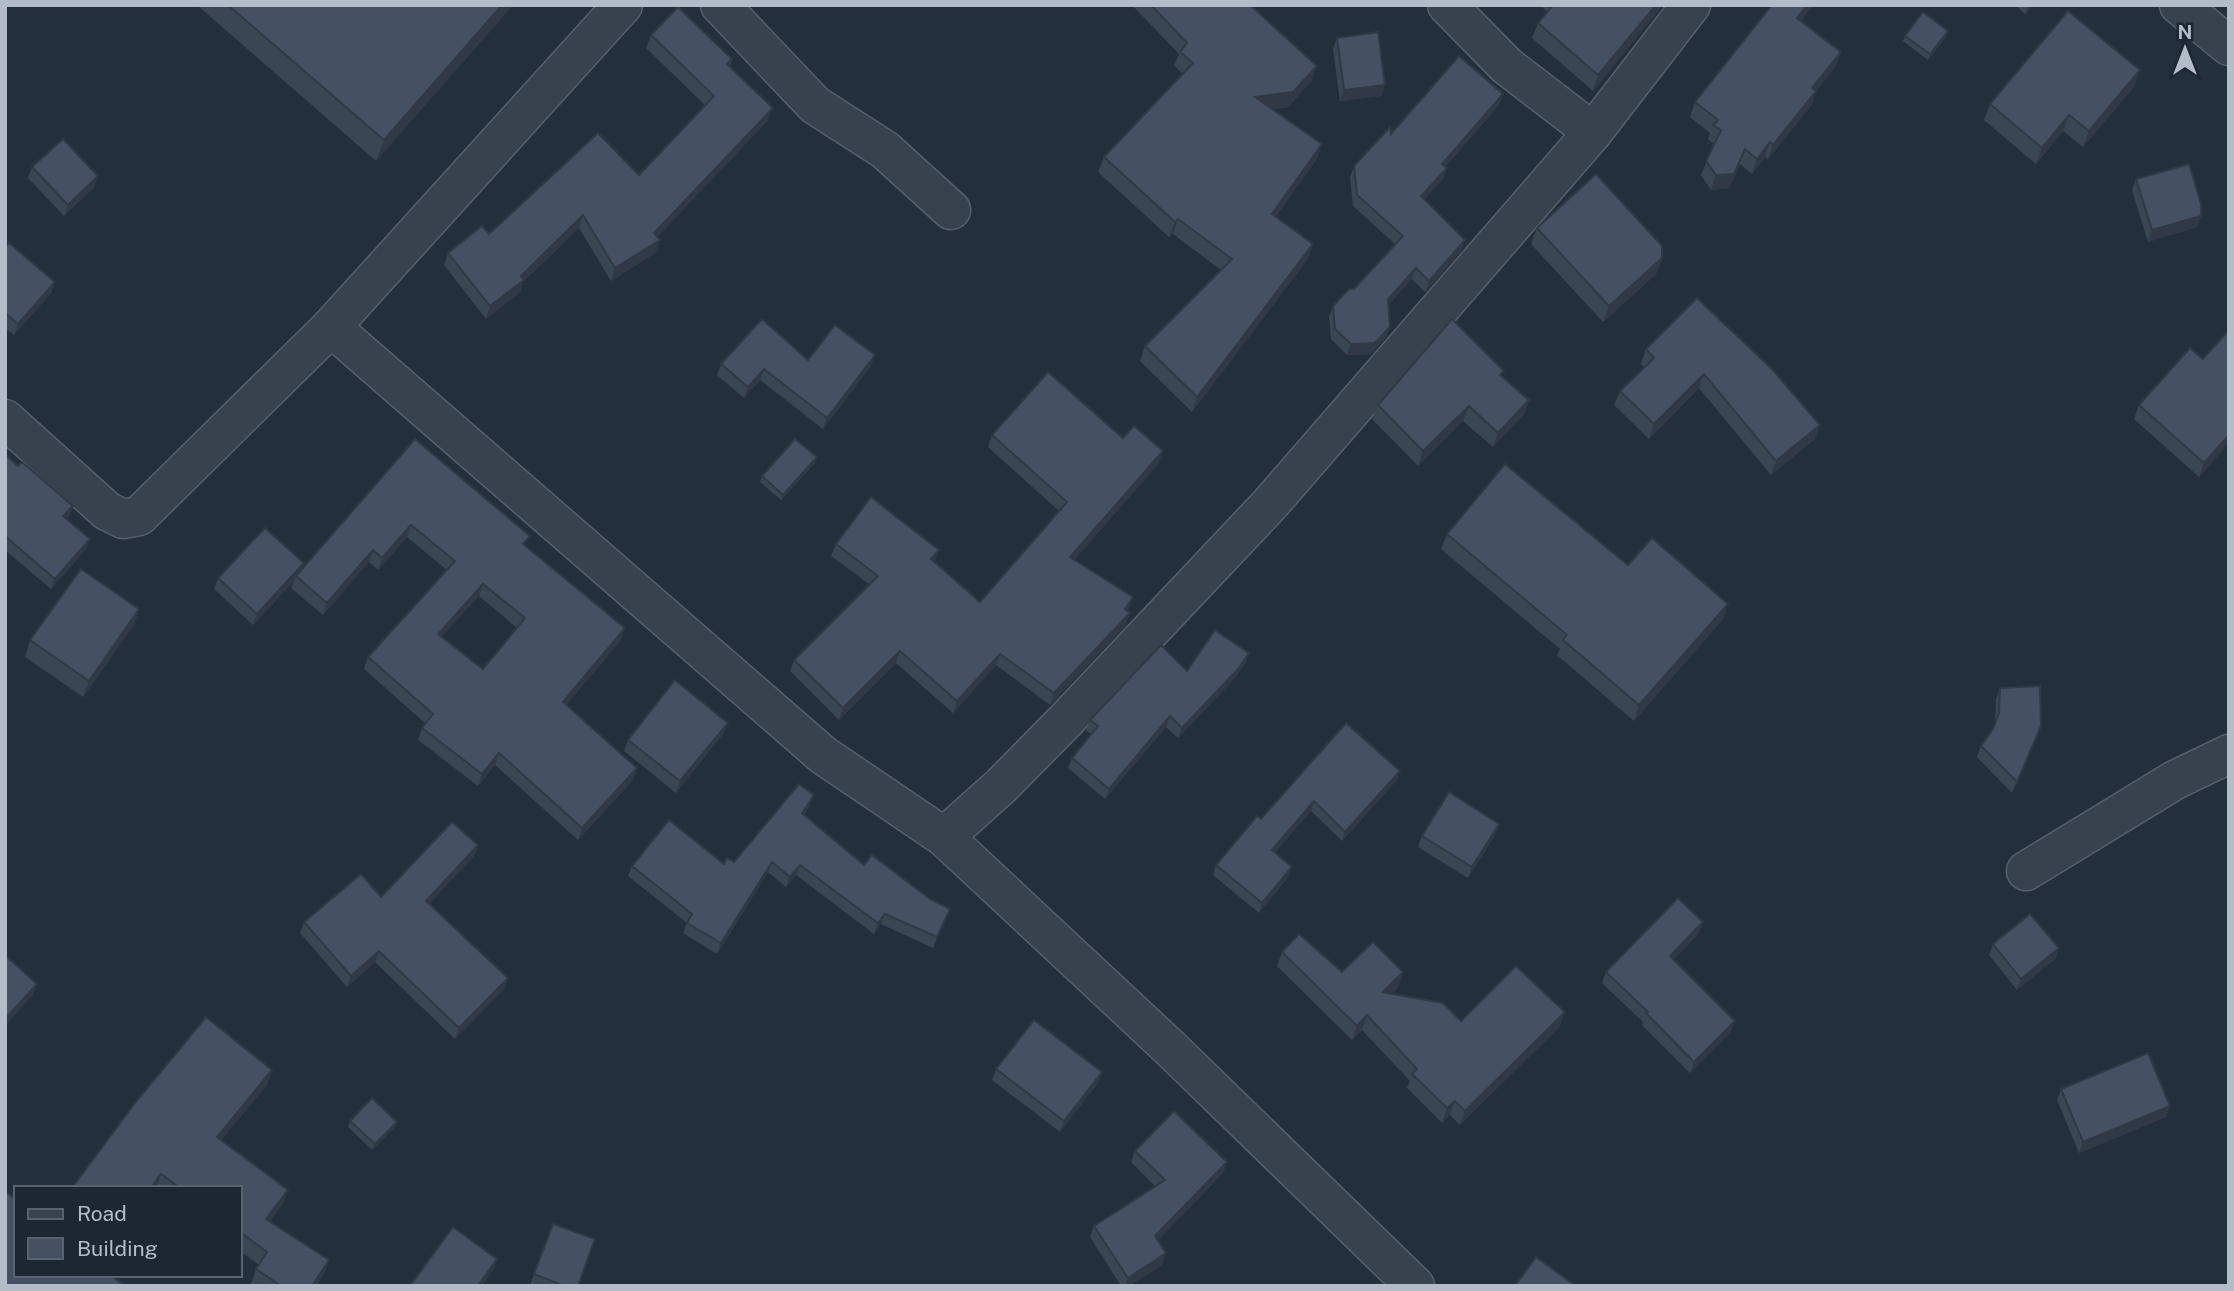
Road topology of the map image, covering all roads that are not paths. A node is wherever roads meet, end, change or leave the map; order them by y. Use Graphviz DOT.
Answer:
graph roads {
  1 [pos="623,5"];
  2 [pos="720,5"];
  3 [pos="1447,5"];
  4 [pos="1691,5"];
  5 [pos="2179,5"];
  6 [pos="2229,46"];
  7 [pos="1593,132"];
  8 [pos="951,210"];
  9 [pos="331,327"];
  10 [pos="5,419"];
  11 [pos="2229,754"];
  12 [pos="944,836"];
  13 [pos="2026,871"];
  14 [pos="1415,1286"];
  1 -- 9 [label="street"];
  2 -- 8 [label="street"];
  3 -- 7 [label="street"];
  4 -- 7 [label="street"];
  5 -- 6 [label="street"];
  7 -- 12 [label="street"];
  9 -- 10 [label="street"];
  9 -- 12 [label="street"];
  11 -- 13 [label="street"];
  12 -- 14 [label="street"];
}
